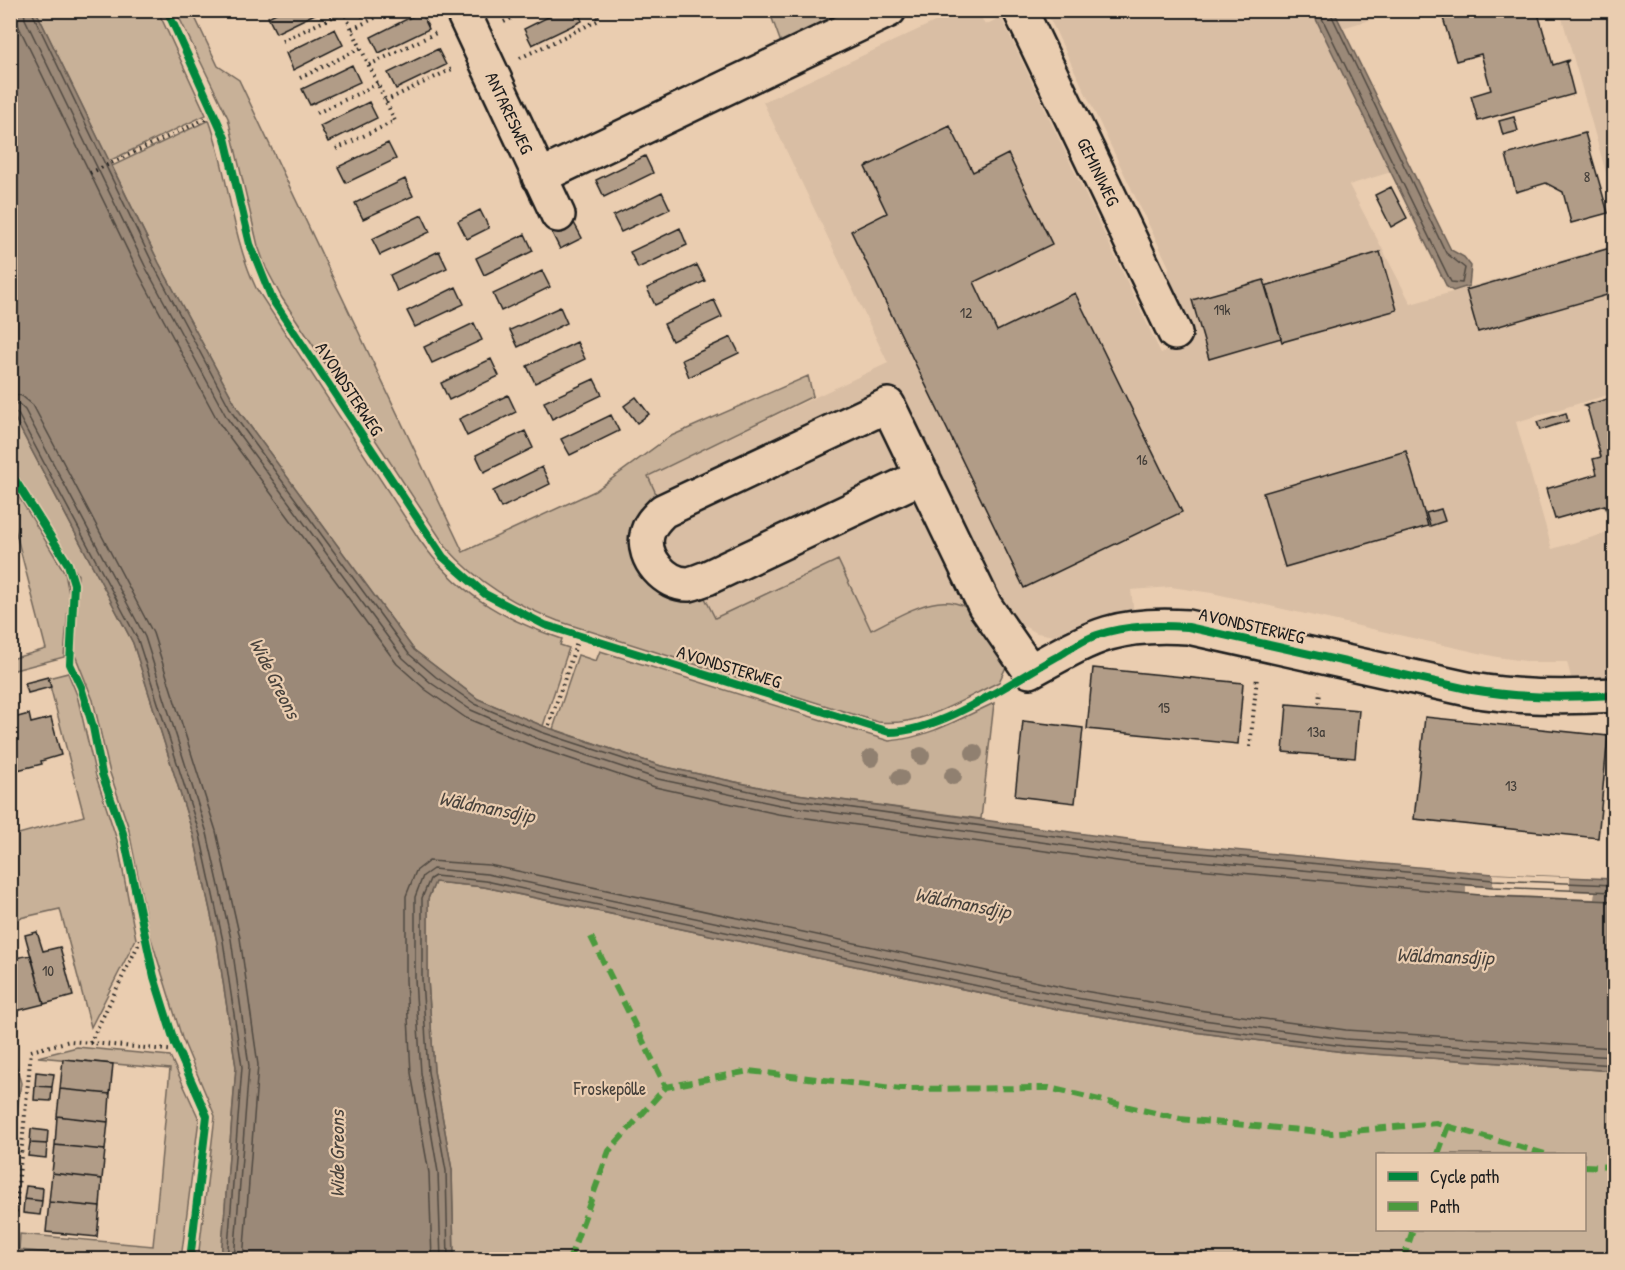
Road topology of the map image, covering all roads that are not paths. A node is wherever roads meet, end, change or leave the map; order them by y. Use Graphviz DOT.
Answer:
graph roads {
  1 [pos="889,10"];
  2 [pos="1020,10"];
  3 [pos="463,15"];
  4 [pos="539,177"];
  5 [pos="558,215"];
  6 [pos="1175,333"];
  7 [pos="923,476"];
  8 [pos="1614,695"];
  1 -- 4 [label="street"];
  2 -- 6 [label="street, GEMINIWEG"];
  3 -- 4 [label="street, ANTARESWEG"];
  4 -- 5 [label="street, ANTARESWEG"];
  7 -- 7 [label="street"];
  7 -- 8 [label="street, AVONDSTERWEG"];
}
